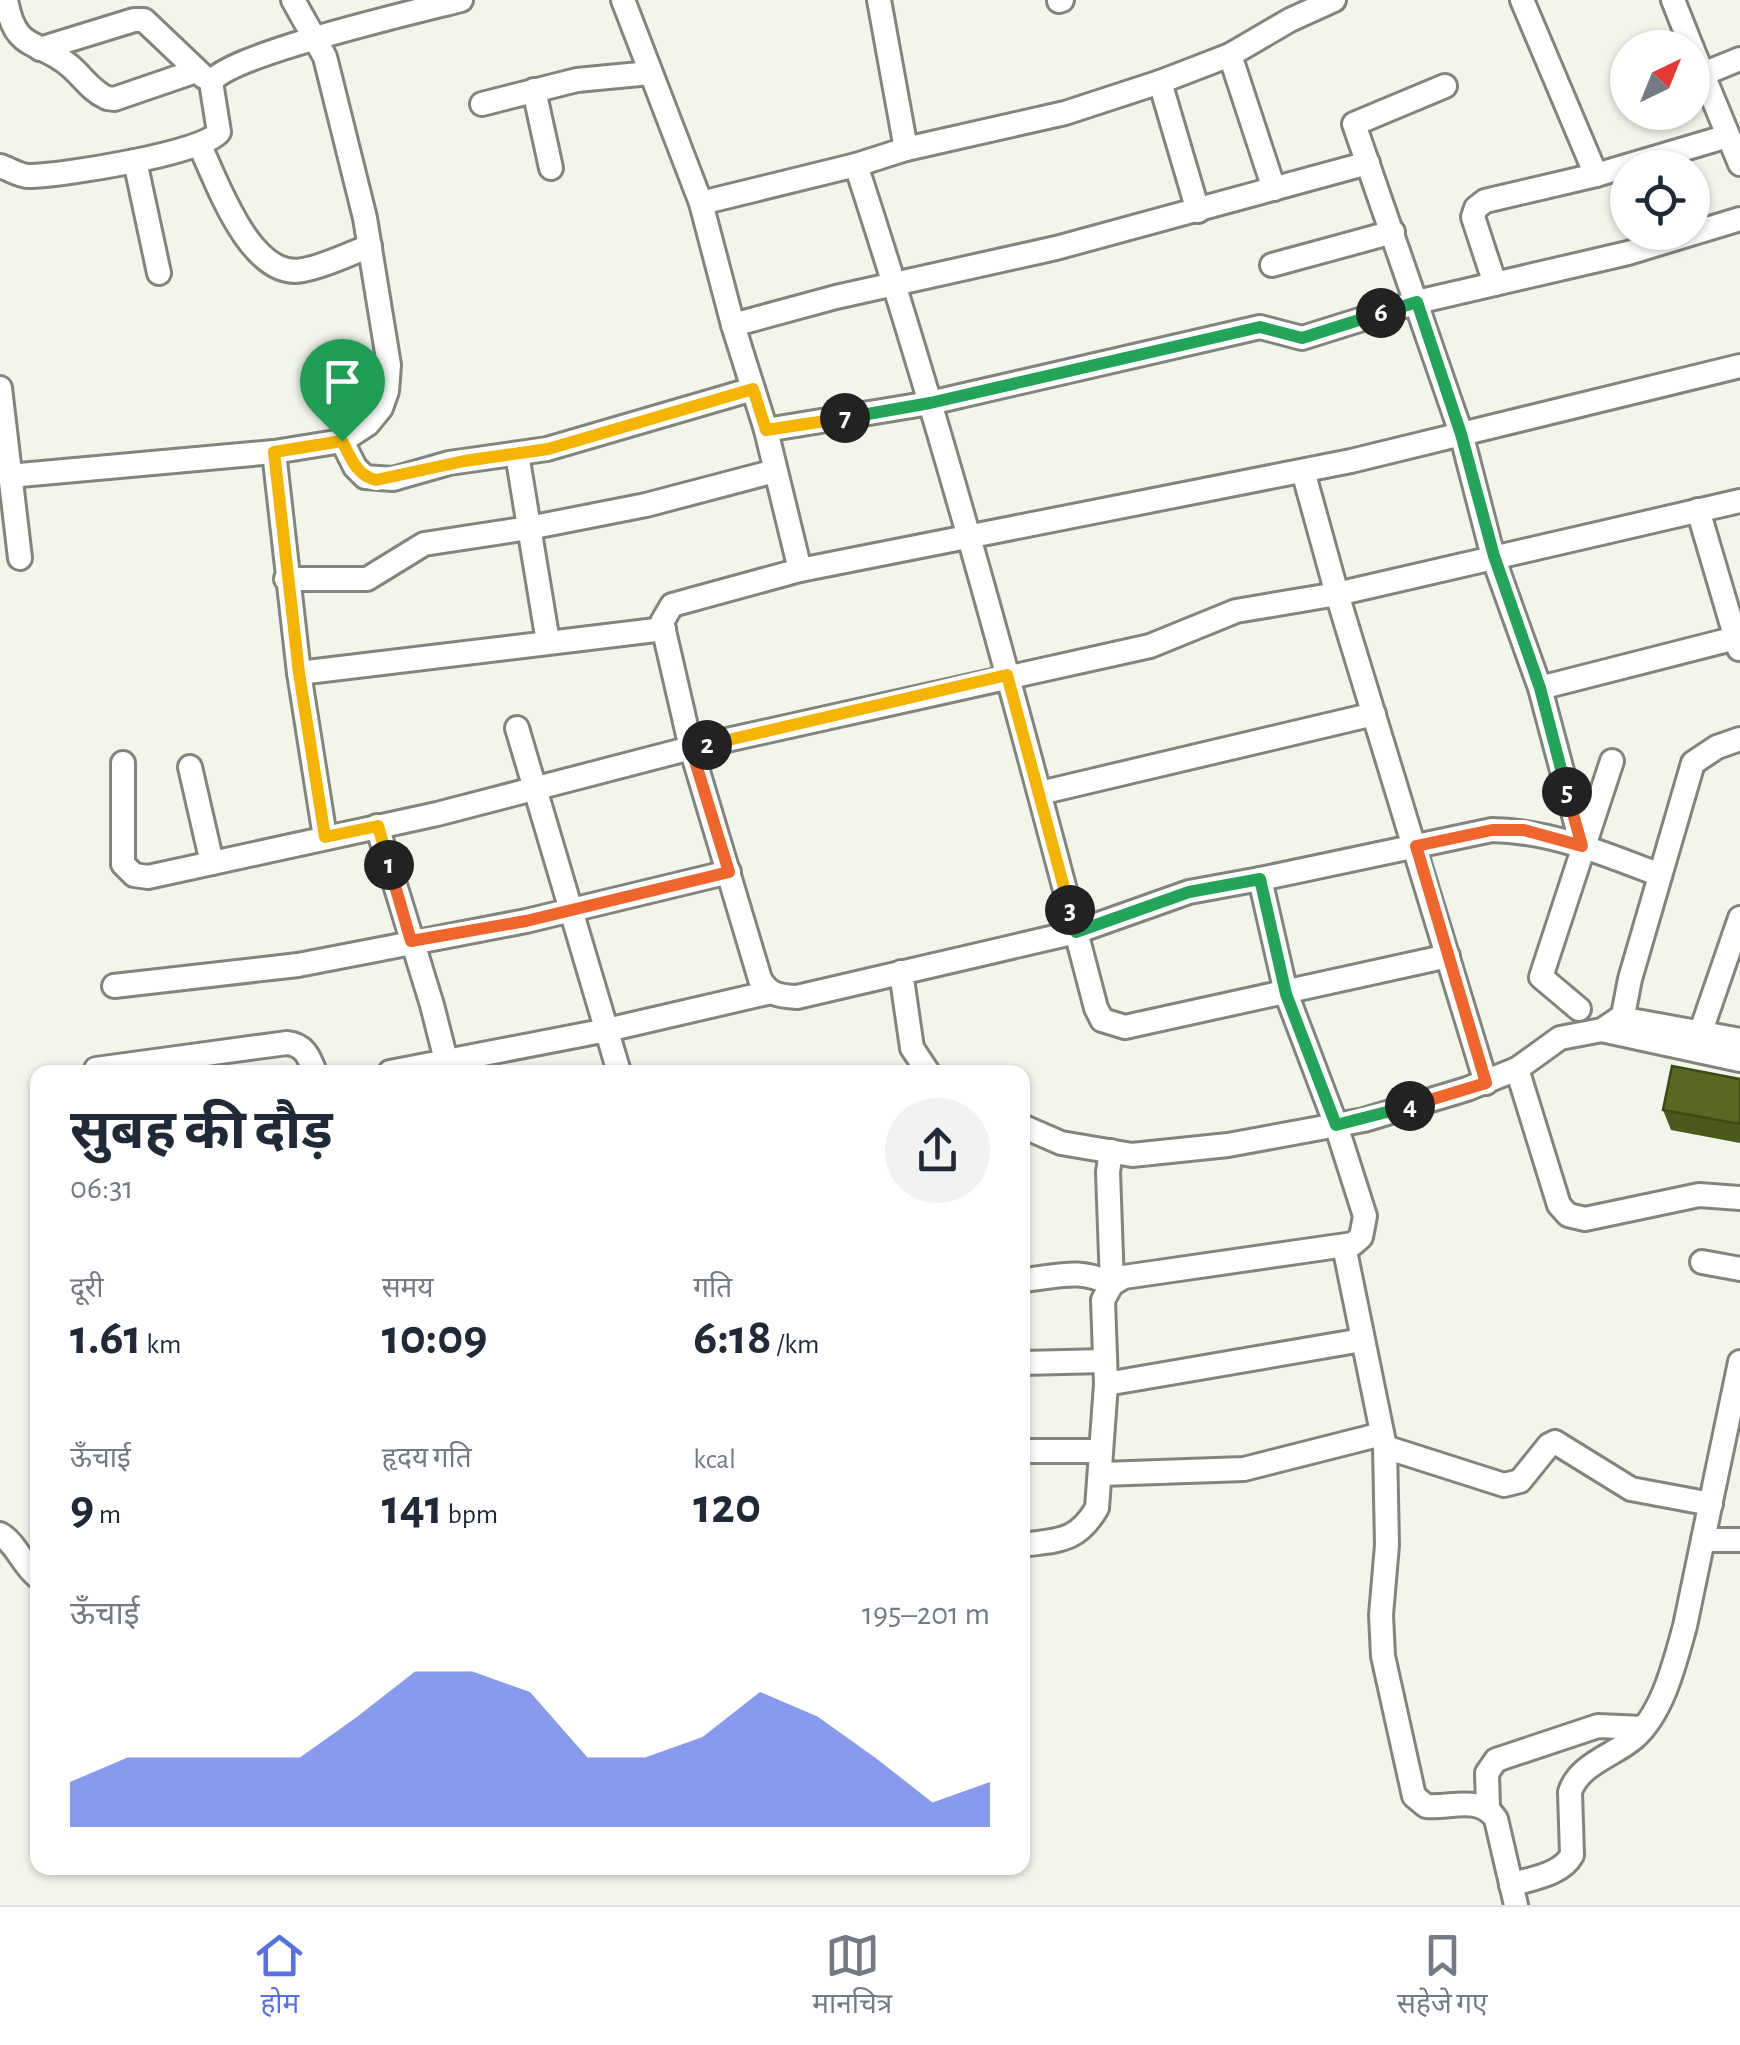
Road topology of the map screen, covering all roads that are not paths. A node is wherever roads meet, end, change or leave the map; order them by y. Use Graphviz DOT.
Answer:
graph roads {
  1 [pos="6,0"];
  2 [pos="294,0"];
  3 [pos="461,0"];
  4 [pos="623,0"];
  5 [pos="880,0"];
  6 [pos="1334,0"];
  7 [pos="1522,0"];
  8 [pos="1673,0"];
  9 [pos="410,6"];
  10 [pos="1286,10"];
  11 [pos="1685,30"];
  12 [pos="318,39"];
  13 [pos="40,49"];
  14 [pos="1230,55"];
  15 [pos="1740,58"];
  16 [pos="1710,71"];
  17 [pos="650,72"];
  18 [pos="204,77"];
  19 [pos="1160,82"];
  20 [pos="1446,86"];
  21 [pos="534,90"];
  22 [pos="1710,90"];
  23 [pos="482,104"];
  24 [pos="1728,136"];
  25 [pos="200,146"];
  26 [pos="906,150"];
  27 [pos="135,161"];
  28 [pos="1368,163"];
  29 [pos="1740,164"];
  30 [pos="856,165"];
  31 [pos="0,166"];
  32 [pos="551,168"];
  33 [pos="1596,175"];
  34 [pos="1274,188"];
  35 [pos="701,203"];
  36 [pos="1198,211"];
  37 [pos="1740,219"];
  38 [pos="1393,232"];
  39 [pos="370,246"];
  40 [pos="1272,264"];
  41 [pos="159,272"];
  42 [pos="894,284"];
  43 [pos="1495,284"];
  44 [pos="1417,302"];
  45 [pos="733,324"];
  46 [pos="1740,366"];
  47 [pos="0,388"];
  48 [pos="753,389"];
  49 [pos="930,403"];
  50 [pos="766,430"];
  51 [pos="1461,434"];
  52 [pos="342,441"];
  53 [pos="274,452"];
  54 [pos="518,454"];
  55 [pos="1303,471"];
  56 [pos="776,472"];
  57 [pos="9,476"];
  58 [pos="1740,501"];
  59 [pos="1698,510"];
  60 [pos="529,528"];
  61 [pos="968,537"];
  62 [pos="1494,556"];
  63 [pos="20,558"];
  64 [pos="800,570"];
  65 [pos="286,579"];
  66 [pos="1337,594"];
  67 [pos="664,629"];
  68 [pos="548,642"];
  69 [pos="1738,642"];
  70 [pos="299,673"];
  71 [pos="1007,675"];
  72 [pos="1540,688"];
  73 [pos="1374,714"];
  74 [pos="518,728"];
  75 [pos="1740,739"];
  76 [pos="691,748"];
  77 [pos="1612,761"];
  78 [pos="123,763"];
  79 [pos="190,767"];
  80 [pos="536,790"];
  81 [pos="1040,794"];
  82 [pos="378,826"];
  83 [pos="325,837"];
  84 [pos="1416,846"];
  85 [pos="1582,846"];
  86 [pos="212,863"];
  87 [pos="729,872"];
  88 [pos="1660,875"];
  89 [pos="1260,879"];
  90 [pos="572,909"];
  91 [pos="1740,918"];
  92 [pos="1076,932"];
  93 [pos="411,941"];
  94 [pos="1448,956"];
  95 [pos="901,972"];
  96 [pos="114,986"];
  97 [pos="771,992"];
  98 [pos="1286,994"];
  99 [pos="1580,1009"];
  100 [pos="1614,1028"];
  101 [pos="607,1030"];
  102 [pos="1701,1031"];
  103 [pos="1674,1036"];
  104 [pos="1740,1040"];
  105 [pos="1740,1060"];
  106 [pos="125,1065"];
  107 [pos="313,1065"];
  108 [pos="447,1065"];
  109 [pos="456,1065"];
  110 [pos="617,1065"];
  111 [pos="923,1065"];
  112 [pos="1517,1070"];
  113 [pos="1486,1083"];
  114 [pos="1336,1125"];
  115 [pos="1030,1129"];
  116 [pos="1112,1151"];
  117 [pos="1740,1198"];
  118 [pos="1344,1246"];
  119 [pos="1702,1262"];
  120 [pos="1740,1269"];
  121 [pos="1030,1279"];
  122 [pos="1112,1284"];
  123 [pos="1362,1340"];
  124 [pos="1740,1362"];
  125 [pos="1030,1364"];
  126 [pos="1105,1373"];
  127 [pos="1384,1440"];
  128 [pos="1030,1452"];
  129 [pos="1101,1462"];
  130 [pos="1711,1504"];
  131 [pos="0,1534"];
  132 [pos="1703,1540"];
  133 [pos="1740,1540"];
  134 [pos="1030,1544"];
  135 [pos="30,1570"];
  136 [pos="1643,1728"];
  137 [pos="1488,1808"];
  138 [pos="1514,1895"];
  1 -- 13 [label="street"];
  2 -- 12 [label="street"];
  3 -- 9 [label="street"];
  4 -- 17 [label="street"];
  5 -- 26 [label="street"];
  6 -- 10 [label="street"];
  7 -- 33 [label="street"];
  8 -- 11 [label="street"];
  9 -- 12 [label="street"];
  10 -- 14 [label="street"];
  12 -- 18 [label="street"];
  12 -- 39 [label="street"];
  13 -- 18 [label="street"];
  13 -- 18 [label="street"];
  14 -- 19 [label="street"];
  14 -- 34 [label="street"];
  15 -- 16 [label="street"];
  17 -- 21 [label="street"];
  17 -- 35 [label="street"];
  18 -- 25 [label="street"];
  19 -- 26 [label="street"];
  19 -- 36 [label="street"];
  20 -- 28 [label="street"];
  21 -- 23 [label="street"];
  21 -- 32 [label="street"];
  22 -- 24 [label="street"];
  24 -- 29 [label="street"];
  24 -- 33 [label="street"];
  25 -- 27 [label="street"];
  25 -- 39 [label="street"];
  26 -- 30 [label="street"];
  27 -- 31 [label="street"];
  27 -- 41 [label="street"];
  28 -- 34 [label="street"];
  28 -- 38 [label="street"];
  30 -- 35 [label="street"];
  30 -- 42 [label="street"];
  33 -- 43 [label="street"];
  34 -- 36 [label="street"];
  35 -- 45 [label="street"];
  36 -- 42 [label="street"];
  37 -- 43 [label="street"];
  38 -- 40 [label="street"];
  38 -- 44 [label="street"];
  39 -- 52 [label="street"];
  42 -- 45 [label="street"];
  42 -- 49 [label="street"];
  43 -- 44 [label="street"];
  44 -- 49 [label="street"];
  44 -- 51 [label="street"];
  45 -- 48 [label="street"];
  46 -- 51 [label="street"];
  47 -- 57 [label="street"];
  48 -- 50 [label="street"];
  48 -- 54 [label="street"];
  49 -- 50 [label="street"];
  49 -- 61 [label="street"];
  50 -- 56 [label="street"];
  51 -- 55 [label="street"];
  51 -- 62 [label="street"];
  52 -- 53 [label="street"];
  52 -- 54 [label="street"];
  53 -- 57 [label="street"];
  53 -- 65 [label="street"];
  54 -- 60 [label="street"];
  55 -- 61 [label="street"];
  55 -- 66 [label="street"];
  56 -- 60 [label="street"];
  56 -- 64 [label="street"];
  57 -- 63 [label="street"];
  58 -- 59 [label="street"];
  59 -- 62 [label="street"];
  59 -- 69 [label="street"];
  60 -- 65 [label="street"];
  60 -- 68 [label="street"];
  61 -- 64 [label="street"];
  61 -- 71 [label="street"];
  62 -- 66 [label="street"];
  62 -- 72 [label="street"];
  64 -- 67 [label="street"];
  65 -- 70 [label="street"];
  66 -- 71 [label="street"];
  66 -- 73 [label="street"];
  67 -- 68 [label="street"];
  67 -- 76 [label="street"];
  68 -- 70 [label="street"];
  69 -- 72 [label="street"];
  70 -- 83 [label="street"];
  71 -- 76 [label="street"];
  71 -- 81 [label="street"];
  72 -- 85 [label="street"];
  73 -- 81 [label="street"];
  73 -- 84 [label="street"];
  74 -- 80 [label="street"];
  75 -- 88 [label="street"];
  76 -- 80 [label="street"];
  76 -- 87 [label="street"];
  77 -- 85 [label="street"];
  78 -- 86 [label="street"];
  79 -- 86 [label="street"];
  80 -- 82 [label="street"];
  80 -- 90 [label="street"];
  81 -- 92 [label="street"];
  82 -- 83 [label="street"];
  82 -- 93 [label="street"];
  83 -- 86 [label="street"];
  84 -- 85 [label="street"];
  84 -- 89 [label="street"];
  84 -- 94 [label="street"];
  85 -- 88 [label="street"];
  85 -- 99 [label="street"];
  87 -- 90 [label="street"];
  87 -- 97 [label="street"];
  88 -- 100 [label="street"];
  89 -- 92 [label="street"];
  89 -- 98 [label="street"];
  90 -- 93 [label="street"];
  90 -- 101 [label="street"];
  91 -- 102 [label="street"];
  92 -- 95 [label="street"];
  92 -- 98 [label="street"];
  93 -- 96 [label="street"];
  93 -- 108 [label="street"];
  94 -- 98 [label="street"];
  94 -- 113 [label="street"];
  95 -- 97 [label="street"];
  95 -- 111 [label="street"];
  97 -- 101 [label="street"];
  98 -- 114 [label="street"];
  100 -- 103 [label="street"];
  100 -- 112 [label="street"];
  101 -- 109 [label="street"];
  101 -- 110 [label="street"];
  102 -- 103 [label="street"];
  102 -- 104 [label="street"];
  103 -- 105 [label="street"];
  106 -- 107 [label="street"];
  112 -- 113 [label="street"];
  112 -- 117 [label="street"];
  113 -- 114 [label="street"];
  114 -- 116 [label="street"];
  114 -- 118 [label="street"];
  115 -- 116 [label="street"];
  116 -- 122 [label="street"];
  118 -- 122 [label="street"];
  118 -- 123 [label="street"];
  119 -- 120 [label="street"];
  121 -- 122 [label="street"];
  122 -- 126 [label="street"];
  123 -- 126 [label="street"];
  123 -- 127 [label="street"];
  124 -- 130 [label="street"];
  125 -- 126 [label="street"];
  126 -- 129 [label="street"];
  127 -- 129 [label="street"];
  127 -- 130 [label="street"];
  127 -- 137 [label="street"];
  128 -- 129 [label="street"];
  129 -- 134 [label="street"];
  130 -- 132 [label="street"];
  131 -- 135 [label="street"];
  132 -- 133 [label="street"];
  132 -- 136 [label="street"];
  136 -- 137 [label="street"];
  136 -- 138 [label="street"];
  137 -- 138 [label="street"];
}
